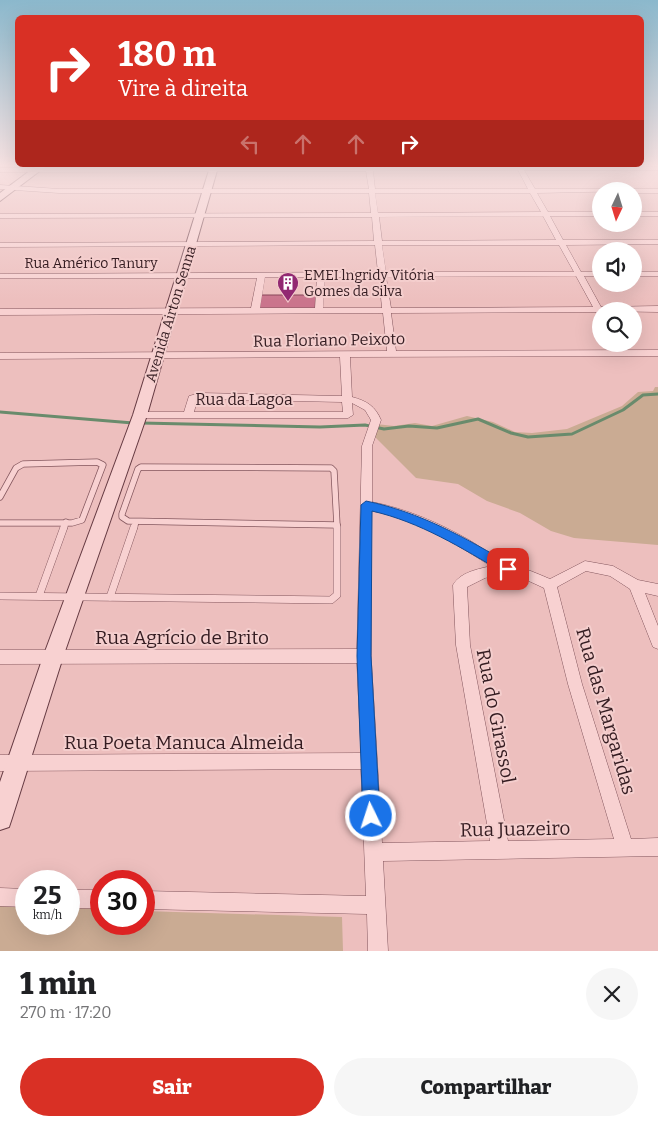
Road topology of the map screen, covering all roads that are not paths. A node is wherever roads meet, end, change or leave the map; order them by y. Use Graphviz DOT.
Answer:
graph roads {
  1 [pos="201,211"];
  2 [pos="374,211"];
  3 [pos="543,211"];
  4 [pos="545,214"];
  5 [pos="592,214"];
  6 [pos="642,214"];
  7 [pos="658,214"];
  8 [pos="374,215"];
  9 [pos="0,216"];
  10 [pos="200,216"];
  11 [pos="560,242"];
  12 [pos="658,242"];
  13 [pos="192,243"];
  14 [pos="0,244"];
  15 [pos="378,244"];
  16 [pos="381,274"];
  17 [pos="578,274"];
  18 [pos="592,274"];
  19 [pos="642,274"];
  20 [pos="658,274"];
  21 [pos="182,275"];
  22 [pos="261,275"];
  23 [pos="321,275"];
  24 [pos="0,276"];
  25 [pos="594,302"];
  26 [pos="658,309"];
  27 [pos="385,310"];
  28 [pos="642,310"];
  29 [pos="172,311"];
  30 [pos="254,311"];
  31 [pos="319,311"];
  32 [pos="0,312"];
  33 [pos="592,312"];
  34 [pos="658,353"];
  35 [pos="392,354"];
  36 [pos="624,354"];
  37 [pos="0,356"];
  38 [pos="345,356"];
  39 [pos="158,357"];
  40 [pos="347,399"];
  41 [pos="188,415"];
  42 [pos="138,422"];
  43 [pos="0,497"];
  44 [pos="366,505"];
  45 [pos="0,522"];
  46 [pos="66,522"];
  47 [pos="136,522"];
  48 [pos="337,525"];
  49 [pos="508,569"];
  50 [pos="635,584"];
  51 [pos="550,585"];
  52 [pos="658,590"];
  53 [pos="0,596"];
  54 [pos="39,596"];
  55 [pos="74,596"];
  56 [pos="110,597"];
  57 [pos="658,643"];
  58 [pos="364,656"];
  59 [pos="0,657"];
  60 [pos="52,657"];
  61 [pos="368,761"];
  62 [pos="9,763"];
  63 [pos="0,818"];
  64 [pos="658,847"];
  65 [pos="625,848"];
  66 [pos="501,851"];
  67 [pos="374,852"];
  68 [pos="0,897"];
  69 [pos="15,898"];
  70 [pos="155,900"];
  71 [pos="376,905"];
  72 [pos="378,951"];
  1 -- 10 [label="street, Avenida Airton Senna"];
  2 -- 8 [label="street"];
  3 -- 4 [label="street"];
  4 -- 5 [label="street"];
  4 -- 8 [label="street"];
  4 -- 11 [label="street"];
  6 -- 7 [label="street"];
  8 -- 10 [label="street"];
  8 -- 15 [label="street"];
  9 -- 10 [label="street"];
  10 -- 13 [label="street, Avenida Airton Senna"];
  11 -- 12 [label="street"];
  11 -- 15 [label="street"];
  11 -- 17 [label="street"];
  13 -- 14 [label="street"];
  13 -- 15 [label="street"];
  13 -- 21 [label="street, Avenida Airton Senna"];
  15 -- 16 [label="street"];
  16 -- 17 [label="street, Rua Américo Tanury"];
  16 -- 23 [label="street, Rua Américo Tanury"];
  16 -- 27 [label="street"];
  17 -- 18 [label="street, Rua Américo Tanury"];
  17 -- 25 [label="street"];
  19 -- 20 [label="street"];
  21 -- 22 [label="street, Rua Américo Tanury"];
  21 -- 24 [label="street, Rua Américo Tanury"];
  21 -- 29 [label="street, Avenida Airton Senna"];
  22 -- 23 [label="street, Rua Américo Tanury"];
  22 -- 30 [label="street"];
  23 -- 31 [label="street"];
  26 -- 28 [label="street"];
  27 -- 31 [label="street"];
  27 -- 33 [label="street"];
  27 -- 35 [label="street"];
  29 -- 30 [label="street"];
  29 -- 32 [label="street"];
  29 -- 39 [label="street, Avenida Airton Senna"];
  30 -- 31 [label="street"];
  34 -- 36 [label="street, Rua Floriano Peixoto"];
  35 -- 36 [label="street, Rua Floriano Peixoto"];
  35 -- 38 [label="street, Rua Floriano Peixoto"];
  37 -- 39 [label="street, Rua Floriano Peixoto"];
  38 -- 39 [label="street, Rua Floriano Peixoto"];
  38 -- 40 [label="street"];
  39 -- 42 [label="street, Avenida Airton Senna"];
  40 -- 41 [label="street"];
  40 -- 41 [label="street, Rua da Lagoa"];
  40 -- 44 [label="street"];
  41 -- 42 [label="street, Rua da Lagoa"];
  42 -- 55 [label="street"];
  43 -- 46 [label="lane"];
  44 -- 49 [label="street"];
  44 -- 58 [label="street"];
  45 -- 46 [label="lane"];
  46 -- 54 [label="lane"];
  47 -- 48 [label="lane"];
  47 -- 48 [label="lane"];
  47 -- 56 [label="lane"];
  48 -- 56 [label="lane"];
  49 -- 51 [label="street"];
  49 -- 66 [label="street, Rua do Girassol"];
  50 -- 51 [label="street"];
  50 -- 52 [label="street"];
  50 -- 57 [label="street"];
  51 -- 65 [label="street, Rua das Margaridas"];
  53 -- 54 [label="lane"];
  54 -- 55 [label="lane"];
  55 -- 56 [label="lane"];
  55 -- 60 [label="street"];
  58 -- 60 [label="street, Rua Agrício de Brito"];
  58 -- 61 [label="street"];
  59 -- 60 [label="street, Rua Agrício de Brito"];
  60 -- 62 [label="street"];
  61 -- 62 [label="street, Rua Poeta Manuca Almeida"];
  61 -- 67 [label="street"];
  62 -- 63 [label="street"];
  64 -- 65 [label="street, Rua Juazeiro"];
  65 -- 66 [label="street, Rua Juazeiro"];
  66 -- 67 [label="street, Rua Juazeiro"];
  67 -- 71 [label="street"];
  68 -- 69 [label="street"];
  70 -- 71 [label="street"];
  71 -- 72 [label="street"];
}
